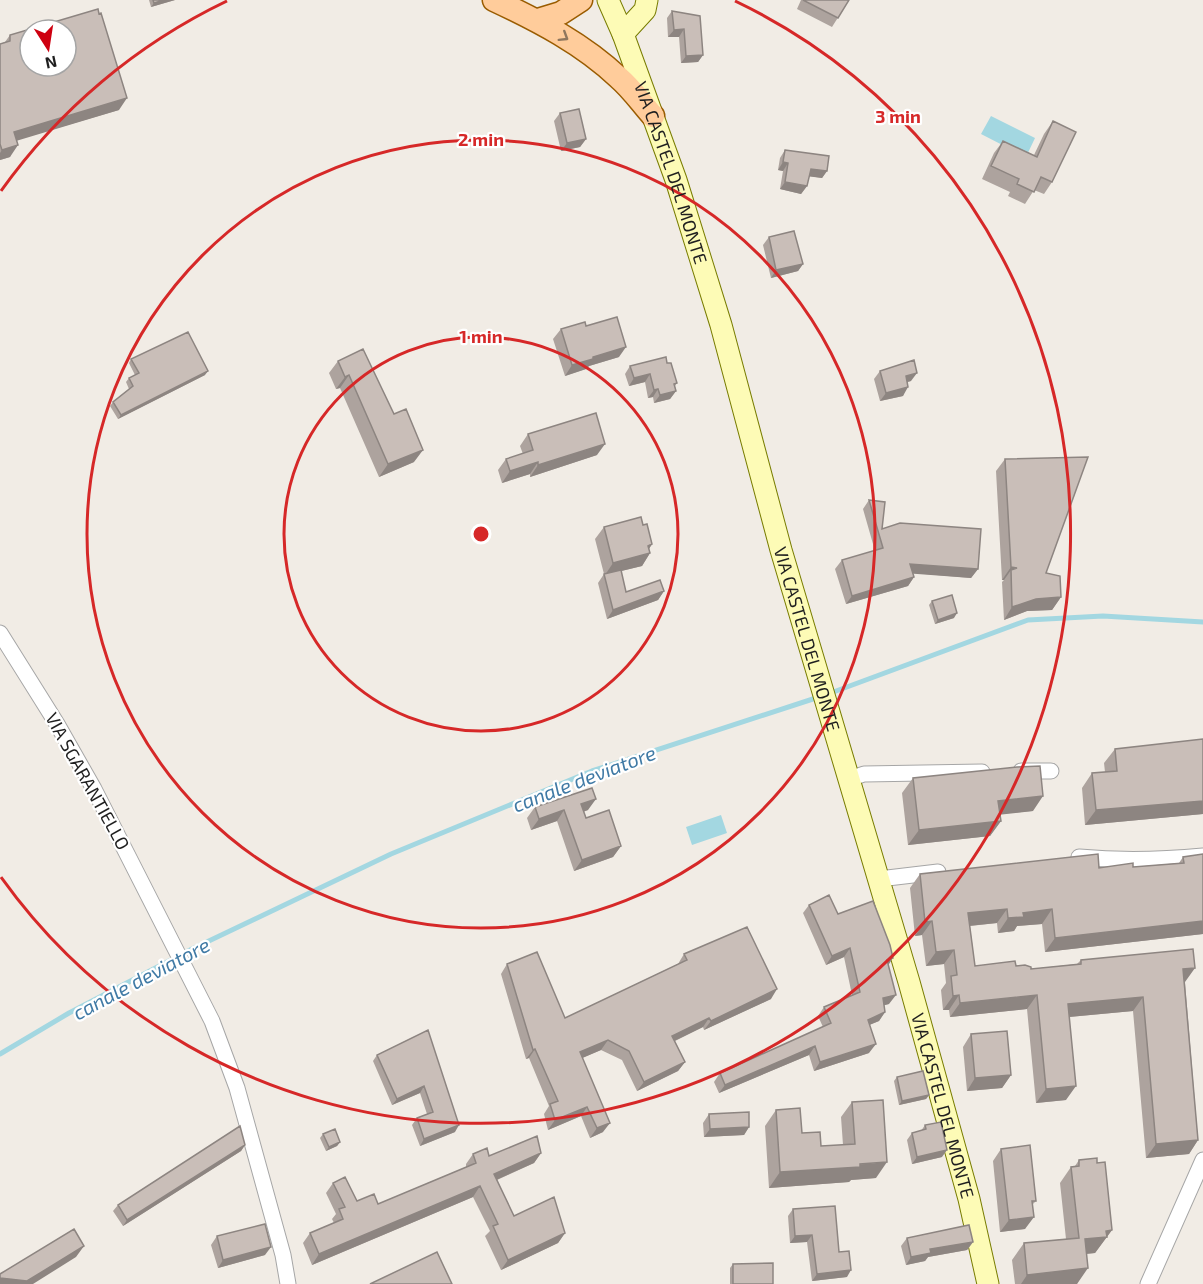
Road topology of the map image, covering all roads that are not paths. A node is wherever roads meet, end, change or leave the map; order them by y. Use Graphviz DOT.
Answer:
graph roads {
  1 [pos="494,0"];
  2 [pos="581,0"];
  3 [pos="608,0"];
  4 [pos="647,0"];
  5 [pos="538,20"];
  6 [pos="623,34"];
  7 [pos="653,116"];
  8 [pos="0,633"];
  9 [pos="1051,771"];
  10 [pos="849,779"];
  11 [pos="1203,856"];
  12 [pos="1066,858"];
  13 [pos="949,871"];
  14 [pos="879,879"];
  15 [pos="1203,1160"];
  16 [pos="288,1284"];
  17 [pos="988,1284"];
  18 [pos="1148,1284"];
  1 -- 5 [label="main road"];
  2 -- 5 [label="main road"];
  3 -- 6 [label="main road, VIA CASTEL DEL MONTE"];
  4 -- 6 [label="main road"];
  5 -- 7 [label="main road, one-way"];
  6 -- 7 [label="main road, VIA CASTEL DEL MONTE"];
  7 -- 10 [label="main road, VIA CASTEL DEL MONTE"];
  8 -- 16 [label="street, VIA SGARANTIELLO"];
  9 -- 10 [label="street"];
  10 -- 14 [label="main road, VIA CASTEL DEL MONTE"];
  11 -- 12 [label="street"];
  13 -- 14 [label="street"];
  14 -- 17 [label="main road, VIA CASTEL DEL MONTE"];
  15 -- 18 [label="street"];
}
